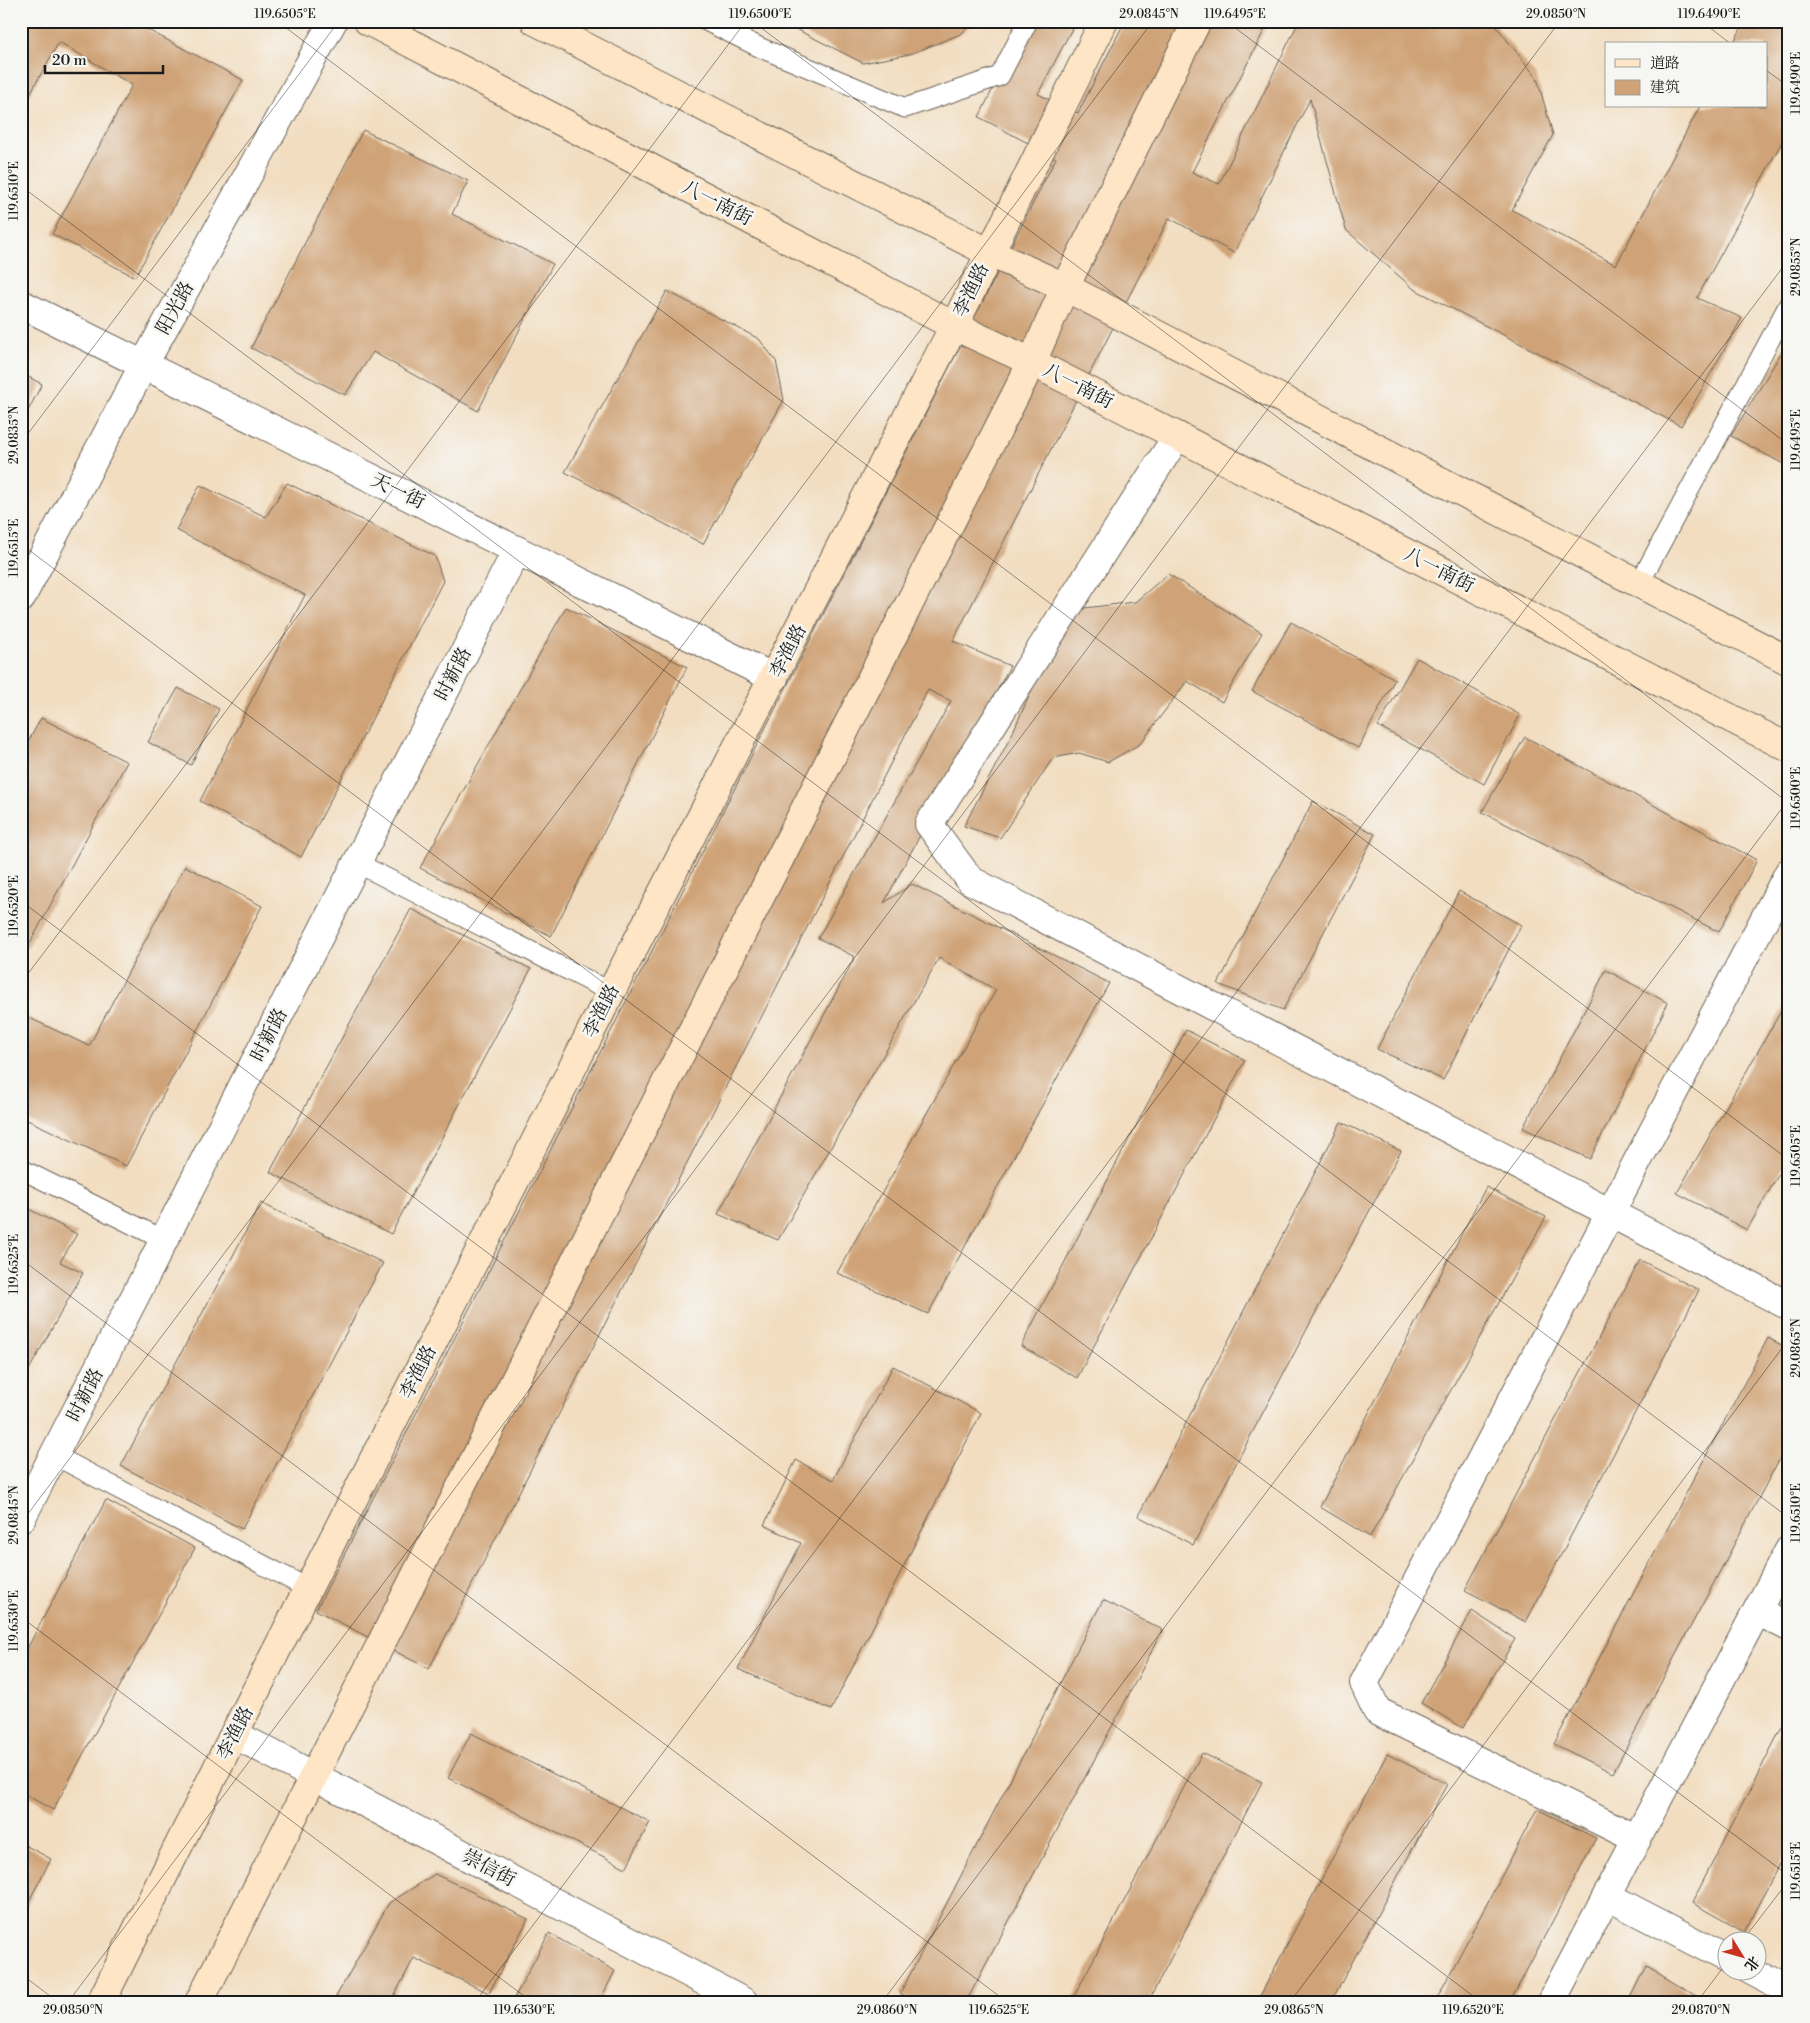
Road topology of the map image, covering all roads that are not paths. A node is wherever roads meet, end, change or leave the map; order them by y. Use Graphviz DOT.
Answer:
graph roads {
  1 [pos="333,21"];
  2 [pos="368,21"];
  3 [pos="535,21"];
  4 [pos="706,21"];
  5 [pos="1028,21"];
  6 [pos="1104,21"];
  7 [pos="1197,21"];
  8 [pos="990,253"];
  9 [pos="1065,287"];
  10 [pos="21,304"];
  11 [pos="1789,304"];
  12 [pos="954,326"];
  13 [pos="1032,362"];
  14 [pos="144,364"];
  15 [pos="1177,436"];
  16 [pos="517,550"];
  17 [pos="1639,584"];
  18 [pos="21,598"];
  19 [pos="1789,661"];
  20 [pos="774,678"];
  21 [pos="1789,748"];
  22 [pos="357,863"];
  23 [pos="1789,872"];
  24 [pos="611,992"];
  25 [pos="21,1169"];
  26 [pos="1610,1213"];
  27 [pos="164,1240"];
  28 [pos="1789,1306"];
  29 [pos="54,1455"];
  30 [pos="21,1519"];
  31 [pos="1789,1550"];
  32 [pos="308,1588"];
  33 [pos="1757,1611"];
  34 [pos="1789,1627"];
  35 [pos="234,1734"];
  36 [pos="314,1776"];
  37 [pos="1637,1839"];
  38 [pos="1607,1896"];
  39 [pos="1718,1954"];
  40 [pos="1768,1980"];
  41 [pos="1789,1991"];
  42 [pos="101,2002"];
  43 [pos="199,2002"];
  44 [pos="744,2002"];
  45 [pos="1551,2002"];
  1 -- 14 [label="street, 阳光路"];
  2 -- 12 [label="main road, 八一南街"];
  3 -- 8 [label="main road"];
  4 -- 5 [label="lane"];
  6 -- 8 [label="main road, 李渔路"];
  7 -- 9 [label="main road"];
  8 -- 9 [label="main road"];
  8 -- 12 [label="main road, 李渔路"];
  9 -- 13 [label="main road"];
  9 -- 17 [label="main road"];
  10 -- 14 [label="street, 天一街"];
  11 -- 17 [label="lane"];
  12 -- 13 [label="main road, 八一南街"];
  12 -- 20 [label="main road, 李渔路"];
  13 -- 15 [label="main road, 八一南街"];
  13 -- 36 [label="main road"];
  14 -- 16 [label="street, 天一街"];
  14 -- 18 [label="street, 阳光路"];
  15 -- 21 [label="main road, 八一南街"];
  15 -- 26 [label="street"];
  16 -- 20 [label="street, 天一街"];
  16 -- 22 [label="street, 时新路"];
  17 -- 19 [label="main road"];
  20 -- 24 [label="main road, 李渔路"];
  22 -- 24 [label="lane"];
  22 -- 27 [label="street, 时新路"];
  23 -- 26 [label="street"];
  24 -- 32 [label="main road, 李渔路"];
  25 -- 27 [label="lane"];
  26 -- 28 [label="street"];
  26 -- 37 [label="street"];
  27 -- 29 [label="street, 时新路"];
  29 -- 30 [label="street, 时新路"];
  29 -- 32 [label="lane"];
  31 -- 33 [label="street"];
  32 -- 35 [label="main road, 李渔路"];
  33 -- 34 [label="street"];
  33 -- 37 [label="street"];
  35 -- 36 [label="street, 崇信街"];
  35 -- 42 [label="main road, 李渔路"];
  36 -- 43 [label="main road"];
  36 -- 44 [label="street, 崇信街"];
  37 -- 38 [label="street"];
  38 -- 39 [label="street"];
  38 -- 45 [label="street"];
  40 -- 41 [label="street"];
}
